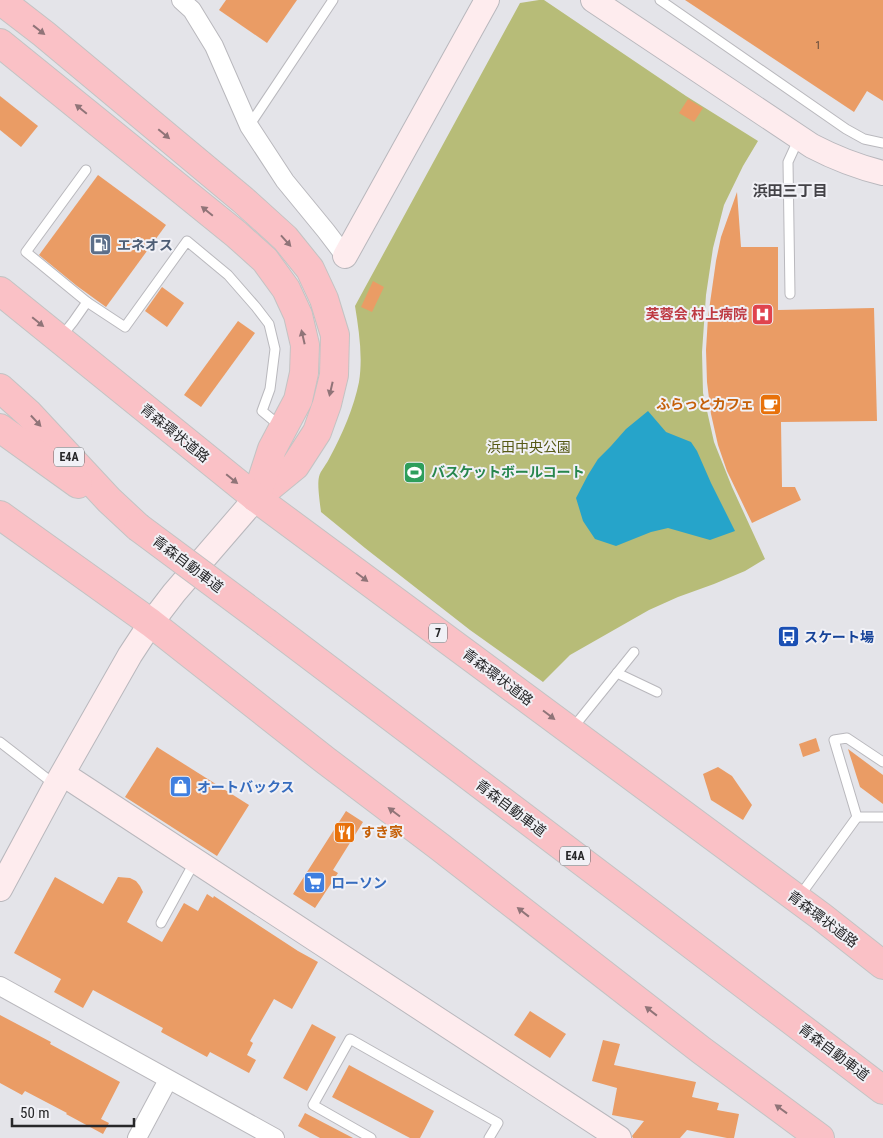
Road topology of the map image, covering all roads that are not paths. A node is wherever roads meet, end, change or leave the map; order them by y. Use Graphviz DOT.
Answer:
graph roads {
  1 [pos="0,0"];
  2 [pos="181,0"];
  3 [pos="333,0"];
  4 [pos="486,0"];
  5 [pos="592,0"];
  6 [pos="660,0"];
  7 [pos="0,43"];
  8 [pos="249,126"];
  9 [pos="799,138"];
  10 [pos="883,143"];
  11 [pos="86,170"];
  12 [pos="883,173"];
  13 [pos="345,256"];
  14 [pos="0,291"];
  15 [pos="790,294"];
  16 [pos="87,302"];
  17 [pos="59,339"];
  18 [pos="0,388"];
  19 [pos="0,428"];
  20 [pos="283,428"];
  21 [pos="256,498"];
  22 [pos="0,515"];
  23 [pos="138,527"];
  24 [pos="151,623"];
  25 [pos="634,652"];
  26 [pos="618,673"];
  27 [pos="657,692"];
  28 [pos="571,731"];
  29 [pos="0,742"];
  30 [pos="883,762"];
  31 [pos="60,780"];
  32 [pos="857,817"];
  33 [pos="883,817"];
  34 [pos="195,861"];
  35 [pos="0,889"];
  36 [pos="797,899"];
  37 [pos="161,923"];
  38 [pos="883,964"];
  39 [pos="0,986"];
  40 [pos="168,1080"];
  41 [pos="883,1090"];
  42 [pos="137,1138"];
  43 [pos="275,1138"];
  44 [pos="371,1138"];
  45 [pos="489,1138"];
  46 [pos="619,1138"];
  47 [pos="820,1138"];
  1 -- 21 [label="highway, one-way"];
  2 -- 8 [label="street"];
  3 -- 8 [label="lane"];
  4 -- 13 [label="street"];
  5 -- 9 [label="street"];
  6 -- 10 [label="lane"];
  20 -- 7 [label="highway, one-way"];
  8 -- 13 [label="street"];
  9 -- 12 [label="street"];
  9 -- 15 [label="lane"];
  11 -- 16 [label="lane"];
  14 -- 17 [label="highway, 青森環状道路 / 7, one-way"];
  16 -- 17 [label="lane"];
  16 -- 20 [label="lane"];
  17 -- 21 [label="highway, 青森環状道路 / 7, one-way"];
  18 -- 23 [label="highway, 青森自動車道 / E4A, one-way"];
  19 -- 23 [label="highway, 青森自動車道 / E4A"];
  20 -- 21 [label="highway"];
  21 -- 24 [label="street"];
  21 -- 28 [label="highway, 青森環状道路 / 7, one-way"];
  22 -- 24 [label="highway"];
  23 -- 41 [label="highway, 青森自動車道 / E4A, bridge"];
  24 -- 31 [label="street"];
  47 -- 24 [label="highway, one-way"];
  25 -- 26 [label="lane"];
  26 -- 27 [label="lane"];
  26 -- 28 [label="lane"];
  28 -- 36 [label="highway, 青森環状道路 / 7"];
  29 -- 31 [label="lane"];
  30 -- 32 [label="lane"];
  31 -- 34 [label="street"];
  31 -- 35 [label="street"];
  32 -- 33 [label="lane"];
  32 -- 36 [label="lane"];
  34 -- 37 [label="lane"];
  34 -- 46 [label="street"];
  36 -- 38 [label="highway, 青森環状道路 / 7"];
  39 -- 40 [label="street"];
  40 -- 42 [label="street"];
  40 -- 43 [label="street"];
  44 -- 45 [label="lane"];
}
